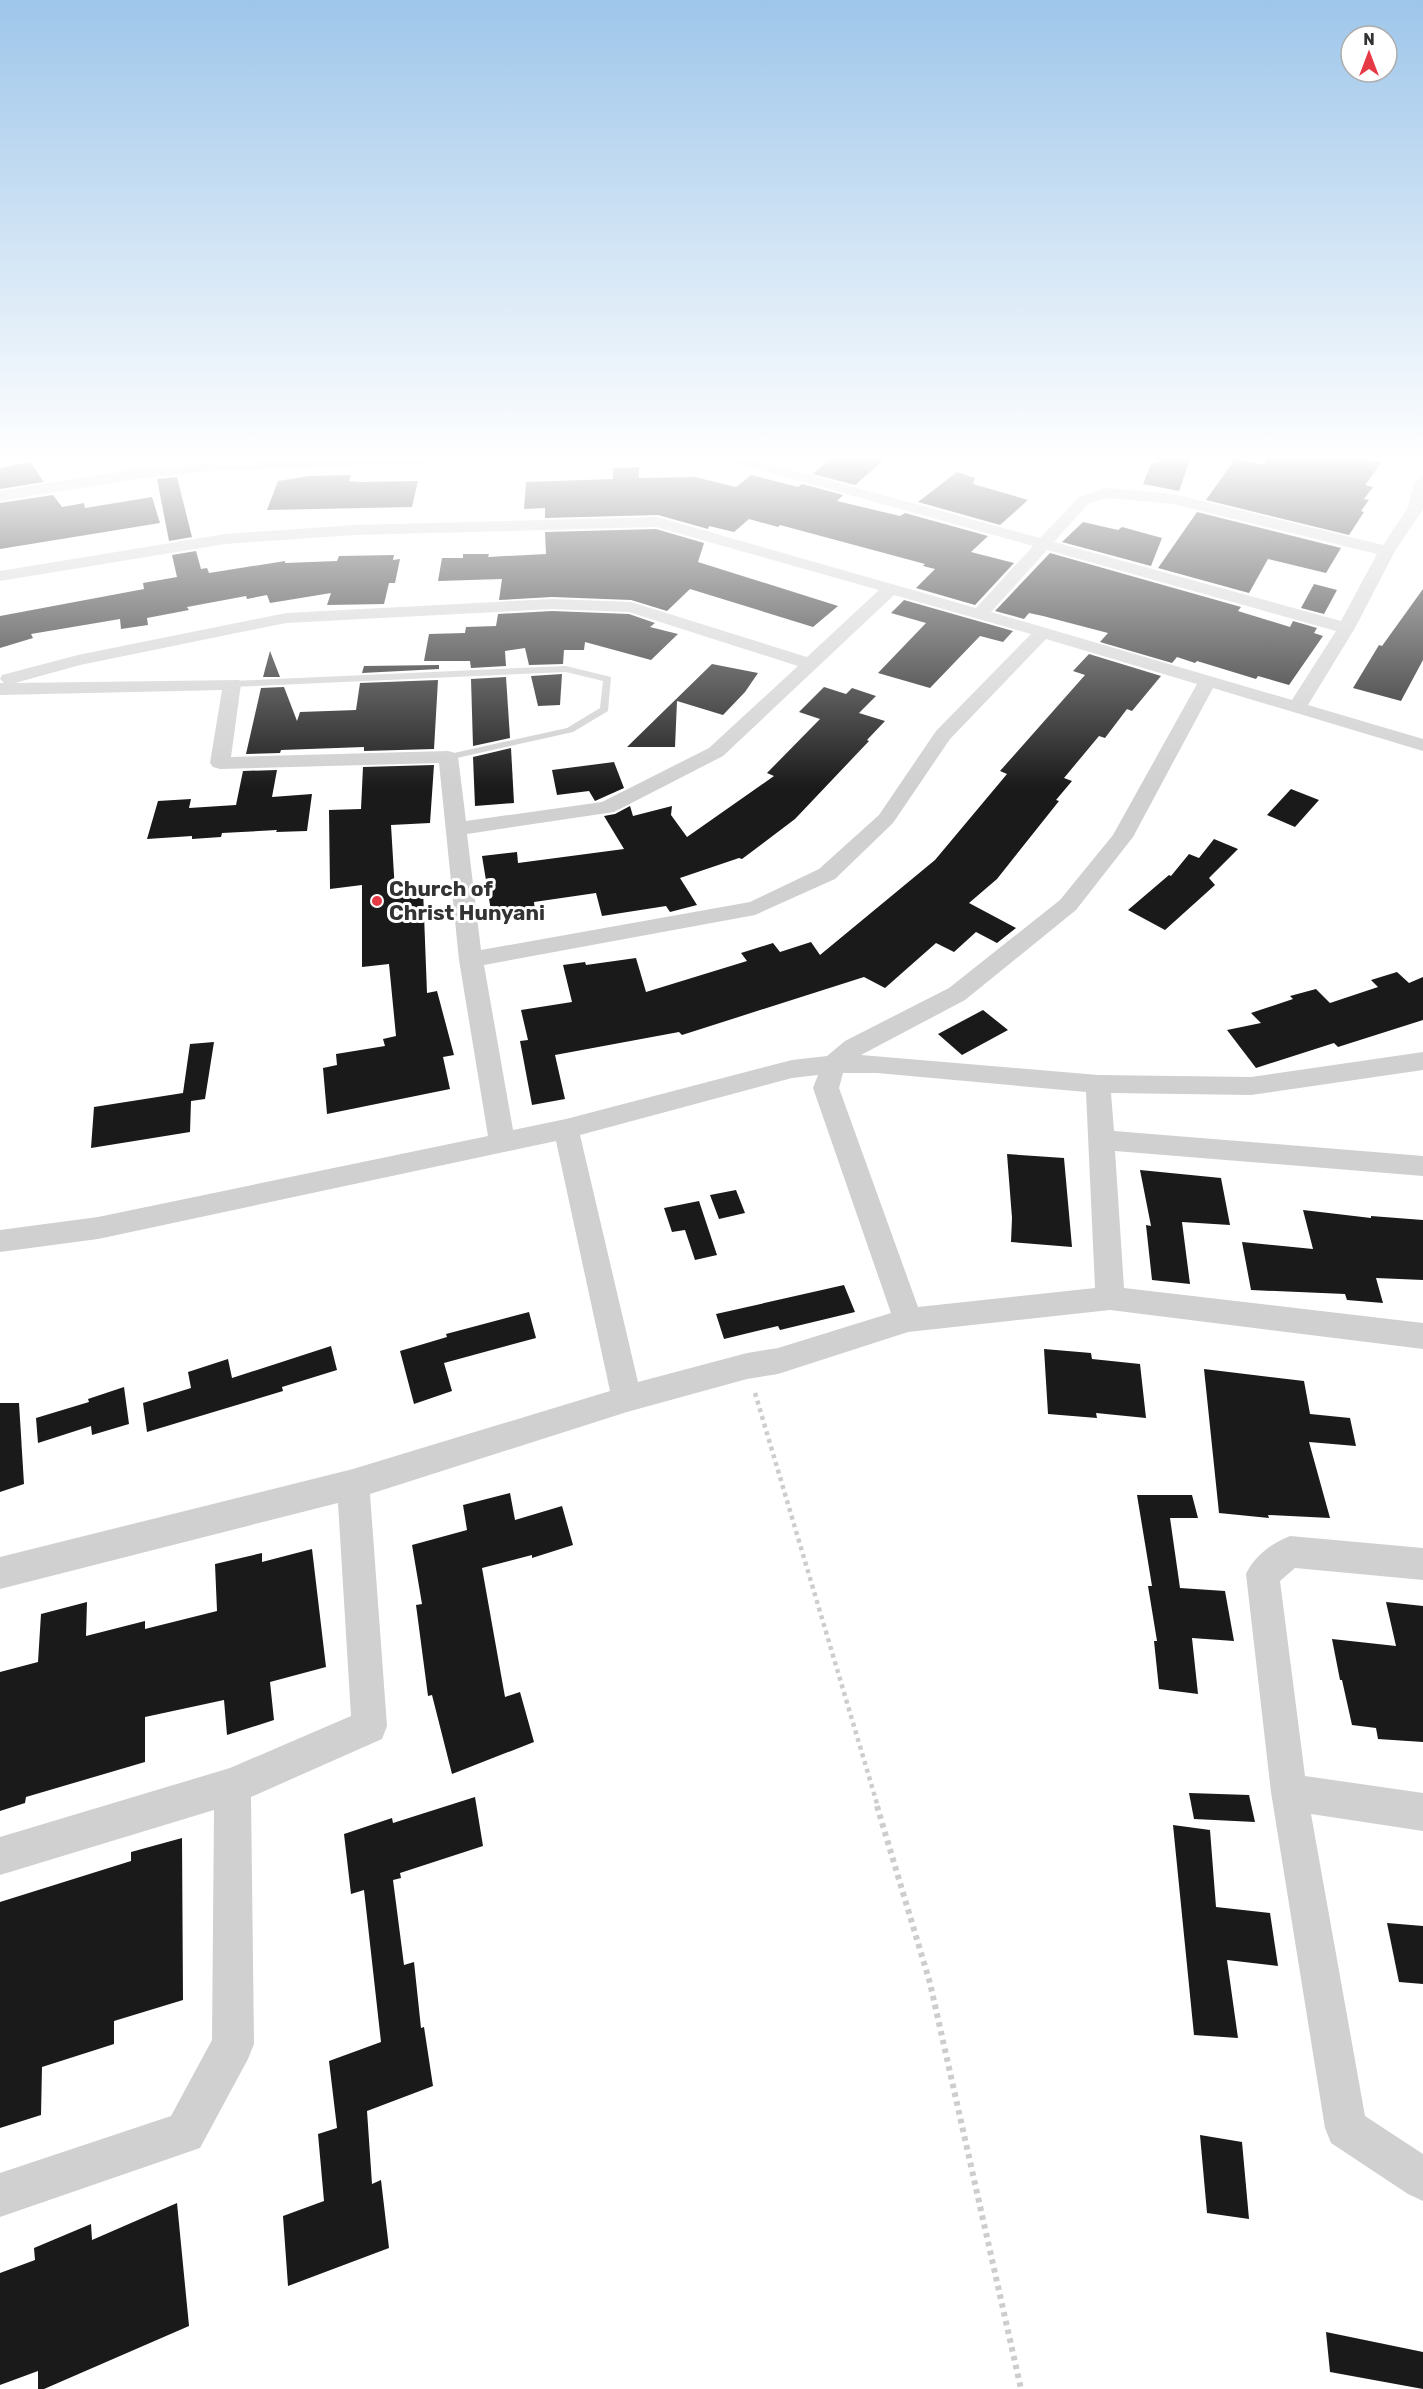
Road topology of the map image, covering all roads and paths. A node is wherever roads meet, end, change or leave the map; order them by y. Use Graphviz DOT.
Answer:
graph roads {
  1 [pos="66,565"];
  2 [pos="808,565"];
  3 [pos="1024,565"];
  4 [pos="1126,565"];
  5 [pos="1379,565"];
  6 [pos="0,576"];
  7 [pos="890,589"];
  8 [pos="980,614"];
  9 [pos="1346,627"];
  10 [pos="1043,632"];
  11 [pos="811,664"];
  12 [pos="0,681"];
  13 [pos="1207,682"];
  14 [pos="232,684"];
  15 [pos="0,689"];
  16 [pos="1296,708"];
  17 [pos="1423,745"];
  18 [pos="448,757"];
  19 [pos="455,829"];
  20 [pos="471,960"];
  21 [pos="1423,1061"];
  22 [pos="834,1064"];
  23 [pos="1098,1084"];
  24 [pos="566,1129"];
  25 [pos="1101,1140"];
  26 [pos="502,1143"];
  27 [pos="1423,1166"];
  28 [pos="0,1241"];
  29 [pos="1110,1298"];
  30 [pos="908,1320"];
  31 [pos="1423,1336"];
  32 [pos="747,1366"];
  33 [pos="627,1399"];
  34 [pos="353,1484"];
  35 [pos="1423,1564"];
  36 [pos="0,1573"];
  37 [pos="232,1786"];
  38 [pos="1289,1792"];
  39 [pos="1423,1812"];
  40 [pos="0,1856"];
  41 [pos="1423,2179"];
  42 [pos="0,2195"];
  43 [pos="1021,2389"];
  1 -- 6 [label="street"];
  2 -- 7 [label="street"];
  3 -- 8 [label="street"];
  4 -- 9 [label="street"];
  5 -- 9 [label="street"];
  7 -- 8 [label="street"];
  7 -- 11 [label="street"];
  8 -- 10 [label="street"];
  9 -- 16 [label="street"];
  10 -- 13 [label="street"];
  10 -- 20 [label="street"];
  11 -- 12 [label="street"];
  11 -- 19 [label="street"];
  13 -- 16 [label="street"];
  13 -- 22 [label="street"];
  14 -- 15 [label="street"];
  14 -- 18 [label="street"];
  14 -- 18 [label="lane"];
  16 -- 17 [label="street"];
  18 -- 19 [label="street"];
  19 -- 20 [label="street"];
  20 -- 26 [label="street"];
  21 -- 23 [label="street"];
  22 -- 23 [label="street"];
  22 -- 24 [label="street"];
  22 -- 30 [label="street"];
  23 -- 25 [label="street"];
  24 -- 26 [label="street"];
  24 -- 33 [label="street"];
  25 -- 27 [label="street"];
  25 -- 29 [label="street"];
  26 -- 28 [label="street"];
  29 -- 30 [label="street"];
  29 -- 31 [label="street"];
  30 -- 32 [label="street"];
  32 -- 33 [label="street"];
  32 -- 43 [label="path"];
  33 -- 34 [label="street"];
  34 -- 36 [label="street"];
  34 -- 37 [label="street"];
  35 -- 38 [label="street"];
  37 -- 40 [label="street"];
  37 -- 42 [label="street"];
  38 -- 39 [label="street"];
  38 -- 41 [label="street"];
}
